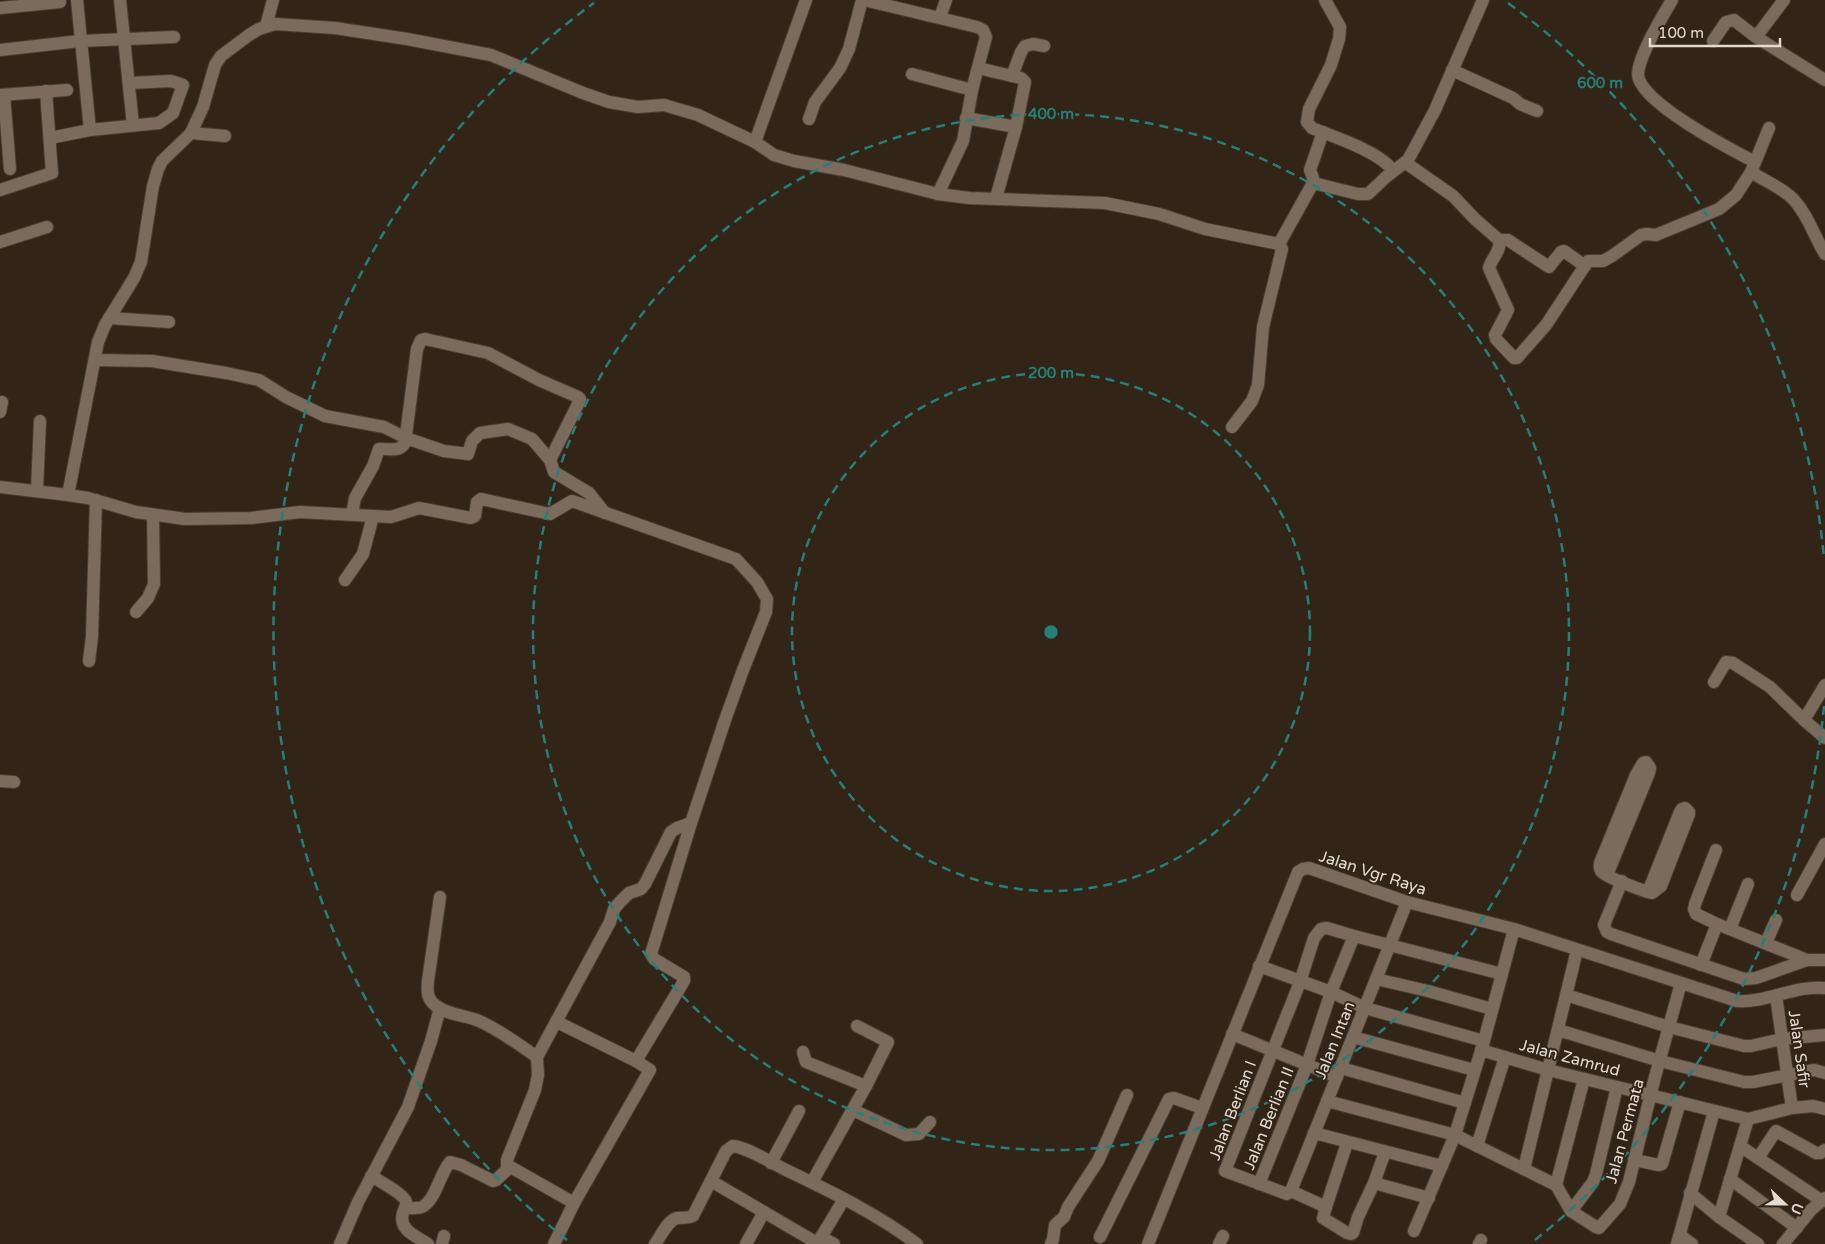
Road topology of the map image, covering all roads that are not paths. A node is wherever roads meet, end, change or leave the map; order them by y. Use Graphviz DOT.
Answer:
graph roads {
  1 [pos="77,0"];
  2 [pos="120,0"];
  3 [pos="273,0"];
  4 [pos="806,0"];
  5 [pos="863,0"];
  6 [pos="946,0"];
  7 [pos="1325,0"];
  8 [pos="1483,0"];
  9 [pos="1672,0"];
  10 [pos="1784,0"];
  11 [pos="38,2"];
  12 [pos="60,2"];
  13 [pos="0,8"];
  14 [pos="940,17"];
  15 [pos="266,26"];
  16 [pos="174,37"];
  17 [pos="1756,37"];
  18 [pos="124,40"];
  19 [pos="80,41"];
  20 [pos="1713,42"];
  21 [pos="1044,46"];
  22 [pos="0,50"];
  23 [pos="978,68"];
  24 [pos="1452,70"];
  25 [pos="912,74"];
  26 [pos="1012,76"];
  27 [pos="1825,80"];
  28 [pos="129,83"];
  29 [pos="66,90"];
  30 [pos="972,90"];
  31 [pos="46,91"];
  32 [pos="2,95"];
  33 [pos="1537,111"];
  34 [pos="966,118"];
  35 [pos="809,119"];
  36 [pos="133,125"];
  37 [pos="1016,127"];
  38 [pos="1769,128"];
  39 [pos="90,130"];
  40 [pos="190,132"];
  41 [pos="1323,132"];
  42 [pos="225,136"];
  43 [pos="50,138"];
  44 [pos="755,142"];
  45 [pos="1406,163"];
  46 [pos="1753,167"];
  47 [pos="10,169"];
  48 [pos="1393,171"];
  49 [pos="1312,183"];
  50 [pos="0,190"];
  51 [pos="938,194"];
  52 [pos="996,198"];
  53 [pos="47,227"];
  54 [pos="1825,228"];
  55 [pos="1816,238"];
  56 [pos="1499,240"];
  57 [pos="0,242"];
  58 [pos="1279,244"];
  59 [pos="1825,254"];
  60 [pos="1585,266"];
  61 [pos="110,318"];
  62 [pos="170,322"];
  63 [pos="96,360"];
  64 [pos="40,421"];
  65 [pos="1232,427"];
  66 [pos="406,438"];
  67 [pos="550,460"];
  68 [pos="0,487"];
  69 [pos="37,490"];
  70 [pos="68,495"];
  71 [pos="96,500"];
  72 [pos="606,513"];
  73 [pos="352,514"];
  74 [pos="153,515"];
  75 [pos="373,516"];
  76 [pos="345,580"];
  77 [pos="136,612"];
  78 [pos="89,661"];
  79 [pos="1714,682"];
  80 [pos="1825,685"];
  81 [pos="1804,720"];
  82 [pos="1825,738"];
  83 [pos="0,781"];
  84 [pos="14,782"];
  85 [pos="691,823"];
  86 [pos="1825,844"];
  87 [pos="1716,850"];
  88 [pos="1607,875"];
  89 [pos="1622,881"];
  90 [pos="1748,884"];
  91 [pos="1648,892"];
  92 [pos="1797,895"];
  93 [pos="440,897"];
  94 [pos="1407,902"];
  95 [pos="1776,920"];
  96 [pos="1717,924"];
  97 [pos="1730,929"];
  98 [pos="1514,930"];
  99 [pos="1354,936"];
  100 [pos="1766,943"];
  101 [pos="1390,945"];
  102 [pos="1577,950"];
  103 [pos="1807,960"];
  104 [pos="1825,960"];
  105 [pos="1701,965"];
  106 [pos="1259,966"];
  107 [pos="1502,974"];
  108 [pos="1376,979"];
  109 [pos="1300,982"];
  110 [pos="1681,983"];
  111 [pos="1825,988"];
  112 [pos="1331,992"];
  113 [pos="1566,995"];
  114 [pos="1776,996"];
  115 [pos="440,1008"];
  116 [pos="1365,1008"];
  117 [pos="1492,1009"];
  118 [pos="557,1022"];
  119 [pos="857,1026"];
  120 [pos="1669,1027"];
  121 [pos="1558,1030"];
  122 [pos="1232,1034"];
  123 [pos="1825,1036"];
  124 [pos="1353,1037"];
  125 [pos="1782,1039"];
  126 [pos="1482,1046"];
  127 [pos="1273,1051"];
  128 [pos="803,1052"];
  129 [pos="537,1057"];
  130 [pos="1505,1057"];
  131 [pos="1660,1060"];
  132 [pos="636,1061"];
  133 [pos="1308,1065"];
  134 [pos="1474,1070"];
  135 [pos="1548,1070"];
  136 [pos="1339,1073"];
  137 [pos="1825,1073"];
  138 [pos="1787,1074"];
  139 [pos="1584,1079"];
  140 [pos="866,1086"];
  141 [pos="1617,1087"];
  142 [pos="1651,1095"];
  143 [pos="1127,1096"];
  144 [pos="1327,1102"];
  145 [pos="1680,1102"];
  146 [pos="1465,1103"];
  147 [pos="1202,1108"];
  148 [pos="1792,1108"];
  149 [pos="853,1110"];
  150 [pos="1714,1110"];
  151 [pos="1825,1110"];
  152 [pos="800,1111"];
  153 [pos="1748,1119"];
  154 [pos="930,1122"];
  155 [pos="1314,1133"];
  156 [pos="1455,1135"];
  157 [pos="1347,1143"];
  158 [pos="1477,1146"];
  159 [pos="1740,1146"];
  160 [pos="1825,1150"];
  161 [pos="1385,1152"];
  162 [pos="1758,1158"];
  163 [pos="1634,1160"];
  164 [pos="771,1162"];
  165 [pos="1442,1166"];
  166 [pos="509,1168"];
  167 [pos="1524,1169"];
  168 [pos="371,1176"];
  169 [pos="1730,1179"];
  170 [pos="711,1181"];
  171 [pos="812,1182"];
  172 [pos="1374,1183"];
  173 [pos="1259,1184"];
  174 [pos="1556,1185"];
  175 [pos="1291,1190"];
  176 [pos="1690,1194"];
  177 [pos="844,1198"];
  178 [pos="1429,1198"];
  179 [pos="1824,1200"];
  180 [pos="574,1203"];
  181 [pos="1326,1207"];
  182 [pos="405,1208"];
  183 [pos="1571,1211"];
  184 [pos="764,1212"];
  185 [pos="1719,1217"];
  186 [pos="1797,1228"];
  187 [pos="1414,1231"];
  188 [pos="1100,1237"];
  189 [pos="1679,1240"];
  190 [pos="818,1241"];
  191 [pos="340,1244"];
  192 [pos="428,1244"];
  193 [pos="554,1244"];
  194 [pos="655,1244"];
  195 [pos="746,1244"];
  196 [pos="834,1244"];
  197 [pos="918,1244"];
  198 [pos="1051,1244"];
  199 [pos="1148,1244"];
  200 [pos="1692,1244"];
  201 [pos="1758,1244"];
  202 [pos="1783,1244"];
  1 -- 19 [label="street"];
  2 -- 18 [label="street"];
  3 -- 15 [label="street"];
  4 -- 44 [label="street"];
  5 -- 14 [label="street"];
  5 -- 35 [label="street"];
  6 -- 14 [label="street"];
  7 -- 41 [label="street"];
  8 -- 24 [label="street"];
  9 -- 46 [label="street"];
  10 -- 17 [label="street"];
  11 -- 12 [label="street"];
  11 -- 13 [label="street"];
  14 -- 23 [label="street"];
  15 -- 40 [label="street"];
  15 -- 44 [label="street"];
  16 -- 18 [label="street"];
  17 -- 20 [label="street"];
  17 -- 27 [label="street"];
  18 -- 19 [label="street"];
  18 -- 28 [label="street"];
  19 -- 22 [label="street"];
  19 -- 39 [label="street"];
  21 -- 26 [label="street"];
  23 -- 26 [label="street"];
  23 -- 30 [label="street"];
  24 -- 33 [label="street"];
  24 -- 45 [label="street"];
  25 -- 30 [label="street"];
  26 -- 37 [label="street"];
  28 -- 36 [label="street"];
  28 -- 36 [label="street"];
  29 -- 31 [label="street"];
  30 -- 34 [label="street"];
  31 -- 32 [label="street"];
  31 -- 43 [label="street"];
  32 -- 47 [label="street"];
  34 -- 37 [label="street"];
  34 -- 51 [label="street"];
  36 -- 39 [label="street"];
  37 -- 52 [label="street"];
  38 -- 46 [label="street"];
  39 -- 43 [label="street"];
  40 -- 42 [label="street"];
  40 -- 61 [label="street"];
  41 -- 48 [label="street"];
  41 -- 49 [label="street"];
  43 -- 50 [label="street"];
  44 -- 51 [label="street"];
  45 -- 48 [label="street"];
  45 -- 56 [label="street"];
  46 -- 55 [label="street"];
  46 -- 60 [label="street"];
  48 -- 49 [label="street"];
  49 -- 58 [label="street"];
  51 -- 52 [label="street"];
  52 -- 58 [label="street"];
  53 -- 57 [label="street"];
  54 -- 55 [label="street"];
  55 -- 59 [label="street"];
  56 -- 60 [label="street"];
  56 -- 60 [label="street"];
  58 -- 65 [label="street"];
  61 -- 62 [label="street"];
  61 -- 63 [label="street"];
  63 -- 66 [label="street"];
  63 -- 70 [label="street"];
  64 -- 69 [label="street"];
  66 -- 67 [label="street"];
  66 -- 67 [label="street"];
  66 -- 73 [label="street"];
  67 -- 72 [label="street"];
  68 -- 69 [label="street"];
  69 -- 70 [label="street"];
  70 -- 71 [label="street"];
  71 -- 74 [label="street"];
  71 -- 78 [label="street"];
  72 -- 75 [label="street"];
  72 -- 85 [label="street"];
  73 -- 74 [label="street"];
  73 -- 75 [label="street"];
  74 -- 77 [label="street"];
  75 -- 76 [label="street"];
  79 -- 81 [label="street"];
  80 -- 81 [label="street"];
  81 -- 82 [label="street"];
  83 -- 84 [label="street"];
  85 -- 118 [label="street"];
  85 -- 132 [label="street"];
  86 -- 92 [label="street"];
  87 -- 96 [label="street"];
  88 -- 88 [label="street"];
  88 -- 89 [label="street"];
  89 -- 91 [label="street"];
  89 -- 105 [label="street"];
  90 -- 97 [label="street"];
  91 -- 91 [label="street"];
  93 -- 115 [label="street"];
  94 -- 98 [label="street, Jalan Vgr Raya"];
  94 -- 101 [label="street, Jalan Intan"];
  94 -- 106 [label="street, Jalan Vgr Raya"];
  95 -- 100 [label="street"];
  96 -- 97 [label="street"];
  96 -- 105 [label="street"];
  97 -- 100 [label="street"];
  98 -- 102 [label="street, Jalan Vgr Raya"];
  98 -- 107 [label="street"];
  99 -- 101 [label="street"];
  99 -- 109 [label="street"];
  99 -- 112 [label="street, Jalan Berlian II"];
  100 -- 103 [label="street"];
  101 -- 107 [label="street"];
  101 -- 108 [label="street, Jalan Intan"];
  102 -- 110 [label="street, Jalan Vgr Raya"];
  102 -- 113 [label="street"];
  103 -- 104 [label="street"];
  103 -- 105 [label="street"];
  106 -- 109 [label="street, Jalan Zamrud"];
  106 -- 122 [label="street, Jalan Vgr Raya"];
  107 -- 117 [label="street"];
  108 -- 116 [label="street, Jalan Intan"];
  108 -- 117 [label="street"];
  109 -- 112 [label="street, Jalan Zamrud"];
  109 -- 127 [label="street"];
  110 -- 114 [label="street, Jalan Vgr Raya"];
  110 -- 120 [label="street, Jalan Permata"];
  111 -- 114 [label="street, Jalan Vgr Raya"];
  112 -- 116 [label="street, Jalan Zamrud"];
  112 -- 133 [label="street, Jalan Berlian II"];
  113 -- 120 [label="street"];
  113 -- 121 [label="street"];
  114 -- 125 [label="street, Jalan Safir"];
  115 -- 129 [label="street"];
  115 -- 168 [label="street"];
  116 -- 124 [label="street, Jalan Intan"];
  116 -- 126 [label="street, Jalan Zamrud"];
  117 -- 126 [label="street"];
  118 -- 129 [label="street"];
  118 -- 132 [label="street"];
  119 -- 140 [label="street"];
  120 -- 125 [label="street"];
  120 -- 131 [label="street, Jalan Permata"];
  121 -- 131 [label="street"];
  121 -- 135 [label="street"];
  122 -- 127 [label="street"];
  122 -- 147 [label="street, Jalan Vgr Raya"];
  123 -- 125 [label="street"];
  124 -- 134 [label="street"];
  124 -- 136 [label="street, Jalan Intan"];
  125 -- 138 [label="street, Jalan Safir"];
  126 -- 130 [label="street, Jalan Zamrud"];
  126 -- 134 [label="street"];
  127 -- 133 [label="street"];
  127 -- 173 [label="street, Jalan Berlian I"];
  128 -- 140 [label="street"];
  129 -- 166 [label="street"];
  130 -- 135 [label="street, Jalan Zamrud"];
  130 -- 158 [label="street"];
  131 -- 138 [label="street"];
  131 -- 142 [label="street, Jalan Permata"];
  132 -- 180 [label="street"];
  133 -- 136 [label="street"];
  133 -- 173 [label="street, Jalan Berlian II"];
  134 -- 146 [label="street"];
  135 -- 139 [label="street, Jalan Zamrud"];
  135 -- 167 [label="street"];
  136 -- 144 [label="street, Jalan Intan"];
  136 -- 146 [label="street"];
  137 -- 138 [label="street"];
  138 -- 148 [label="street, Jalan Safir"];
  139 -- 141 [label="street, Jalan Zamrud"];
  139 -- 174 [label="street"];
  140 -- 149 [label="street"];
  141 -- 142 [label="street, Jalan Zamrud"];
  141 -- 183 [label="street"];
  142 -- 145 [label="street, Jalan Zamrud"];
  142 -- 163 [label="street, Jalan Permata"];
  143 -- 198 [label="street"];
  144 -- 155 [label="street, Jalan Intan"];
  144 -- 156 [label="street"];
  145 -- 150 [label="street, Jalan Zamrud"];
  145 -- 163 [label="street"];
  146 -- 156 [label="street"];
  147 -- 188 [label="street"];
  147 -- 199 [label="street, Jalan Vgr Raya"];
  148 -- 151 [label="street, Jalan Zamrud"];
  148 -- 153 [label="street, Jalan Zamrud"];
  149 -- 154 [label="street"];
  149 -- 171 [label="street"];
  150 -- 153 [label="street, Jalan Zamrud"];
  150 -- 176 [label="street"];
  152 -- 164 [label="street"];
  153 -- 159 [label="street"];
  155 -- 157 [label="street"];
  155 -- 175 [label="street, Jalan Intan"];
  156 -- 158 [label="street"];
  156 -- 165 [label="street"];
  157 -- 161 [label="street"];
  157 -- 181 [label="street"];
  158 -- 167 [label="street"];
  159 -- 162 [label="street"];
  159 -- 169 [label="street"];
  160 -- 162 [label="street"];
  161 -- 165 [label="street"];
  161 -- 172 [label="street"];
  162 -- 179 [label="street"];
  163 -- 183 [label="street, Jalan Permata"];
  164 -- 170 [label="street"];
  164 -- 171 [label="street"];
  165 -- 178 [label="street"];
  166 -- 180 [label="street"];
  166 -- 182 [label="street"];
  167 -- 174 [label="street"];
  168 -- 182 [label="street"];
  168 -- 191 [label="street"];
  169 -- 185 [label="street"];
  169 -- 186 [label="street"];
  170 -- 184 [label="street"];
  170 -- 194 [label="street"];
  171 -- 177 [label="street"];
  172 -- 178 [label="street"];
  172 -- 181 [label="street"];
  173 -- 175 [label="street, Jalan Berlian I"];
  174 -- 183 [label="street, Jalan Permata"];
  175 -- 181 [label="street"];
  176 -- 185 [label="street"];
  176 -- 189 [label="street"];
  177 -- 190 [label="street"];
  177 -- 197 [label="street"];
  178 -- 187 [label="street"];
  179 -- 186 [label="street"];
  180 -- 193 [label="street"];
  182 -- 192 [label="street"];
  184 -- 190 [label="street"];
  184 -- 195 [label="street"];
  185 -- 201 [label="street"];
  186 -- 202 [label="street"];
  189 -- 200 [label="street"];
  190 -- 196 [label="street"];
}
